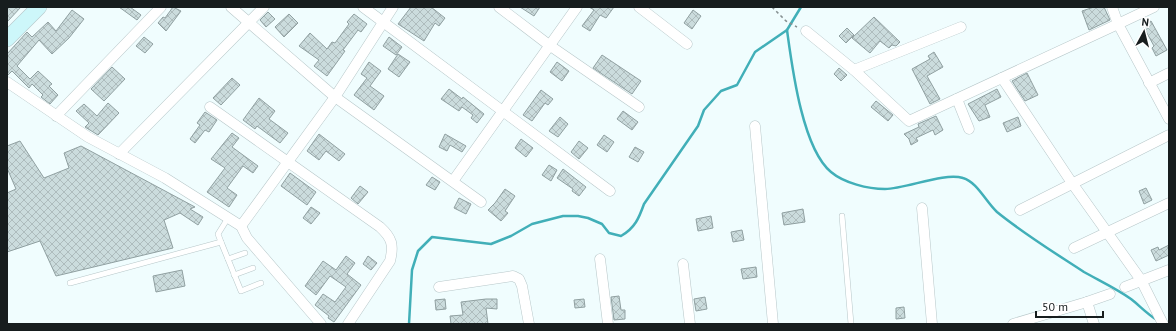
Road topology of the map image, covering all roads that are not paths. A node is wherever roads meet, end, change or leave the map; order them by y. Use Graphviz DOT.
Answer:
graph roads {
  1 [pos="39,7"];
  2 [pos="161,7"];
  3 [pos="231,7"];
  4 [pos="264,7"];
  5 [pos="363,7"];
  6 [pos="393,7"];
  7 [pos="499,7"];
  8 [pos="577,7"];
  9 [pos="639,7"];
  10 [pos="1112,7"];
  11 [pos="1154,7"];
  12 [pos="383,22"];
  13 [pos="248,23"];
  14 [pos="1118,24"];
  15 [pos="961,27"];
  16 [pos="802,30"];
  17 [pos="9,33"];
  18 [pos="687,44"];
  19 [pos="549,45"];
  20 [pos="854,70"];
  21 [pos="1169,73"];
  22 [pos="1002,78"];
  23 [pos="7,82"];
  24 [pos="1149,82"];
  25 [pos="335,97"];
  26 [pos="957,99"];
  27 [pos="210,107"];
  28 [pos="639,107"];
  29 [pos="503,110"];
  30 [pos="56,116"];
  31 [pos="1169,118"];
  32 [pos="755,126"];
  33 [pos="969,129"];
  34 [pos="1169,135"];
  35 [pos="120,154"];
  36 [pos="286,162"];
  37 [pos="453,181"];
  38 [pos="1072,184"];
  39 [pos="610,191"];
  40 [pos="480,202"];
  41 [pos="1169,203"];
  42 [pos="922,208"];
  43 [pos="1020,210"];
  44 [pos="842,216"];
  45 [pos="228,218"];
  46 [pos="241,226"];
  47 [pos="1108,232"];
  48 [pos="221,242"];
  49 [pos="1074,248"];
  50 [pos="245,252"];
  51 [pos="228,259"];
  52 [pos="600,259"];
  53 [pos="683,264"];
  54 [pos="252,268"];
  55 [pos="1169,270"];
  56 [pos="234,275"];
  57 [pos="1141,280"];
  58 [pos="70,283"];
  59 [pos="261,283"];
  60 [pos="439,287"];
  61 [pos="1125,287"];
  62 [pos="1110,294"];
  63 [pos="1087,302"];
  64 [pos="1029,322"];
  65 [pos="319,324"];
  66 [pos="348,324"];
  67 [pos="529,324"];
  68 [pos="608,324"];
  69 [pos="690,324"];
  70 [pos="773,324"];
  71 [pos="851,324"];
  72 [pos="932,324"];
  73 [pos="1013,324"];
  74 [pos="1094,324"];
  75 [pos="1163,324"];
  1 -- 17 [label="main road"];
  2 -- 30 [label="street"];
  3 -- 13 [label="street"];
  4 -- 13 [label="street"];
  5 -- 12 [label="street"];
  6 -- 12 [label="street"];
  7 -- 19 [label="street"];
  8 -- 19 [label="street"];
  9 -- 18 [label="street"];
  10 -- 14 [label="street"];
  11 -- 14 [label="street"];
  12 -- 25 [label="street"];
  12 -- 29 [label="street"];
  13 -- 25 [label="street"];
  13 -- 35 [label="street"];
  14 -- 22 [label="street"];
  14 -- 24 [label="street"];
  15 -- 20 [label="street"];
  16 -- 20 [label="street"];
  19 -- 28 [label="street"];
  19 -- 29 [label="street"];
  20 -- 26 [label="street"];
  21 -- 24 [label="street"];
  22 -- 26 [label="street"];
  22 -- 38 [label="street"];
  23 -- 30 [label="street"];
  24 -- 31 [label="street"];
  25 -- 36 [label="street"];
  25 -- 37 [label="street"];
  26 -- 33 [label="street"];
  27 -- 36 [label="street"];
  29 -- 37 [label="street"];
  29 -- 39 [label="street"];
  30 -- 35 [label="street"];
  32 -- 70 [label="street"];
  34 -- 38 [label="street"];
  35 -- 45 [label="street"];
  36 -- 46 [label="street"];
  36 -- 66 [label="street"];
  37 -- 40 [label="street"];
  38 -- 43 [label="street"];
  38 -- 47 [label="street"];
  41 -- 47 [label="street"];
  42 -- 72 [label="street"];
  44 -- 71 [label="lane"];
  45 -- 46 [label="street"];
  45 -- 48 [label="lane"];
  46 -- 65 [label="street"];
  47 -- 49 [label="street"];
  47 -- 57 [label="street"];
  48 -- 51 [label="lane"];
  48 -- 58 [label="lane"];
  50 -- 51 [label="lane"];
  51 -- 56 [label="lane"];
  52 -- 68 [label="street"];
  53 -- 69 [label="street"];
  54 -- 56 [label="lane"];
  55 -- 57 [label="street"];
  56 -- 59 [label="lane"];
  57 -- 61 [label="street"];
  57 -- 75 [label="street"];
  60 -- 67 [label="street"];
  62 -- 63 [label="street"];
  63 -- 64 [label="street"];
  63 -- 74 [label="street"];
  64 -- 73 [label="street"];
}
